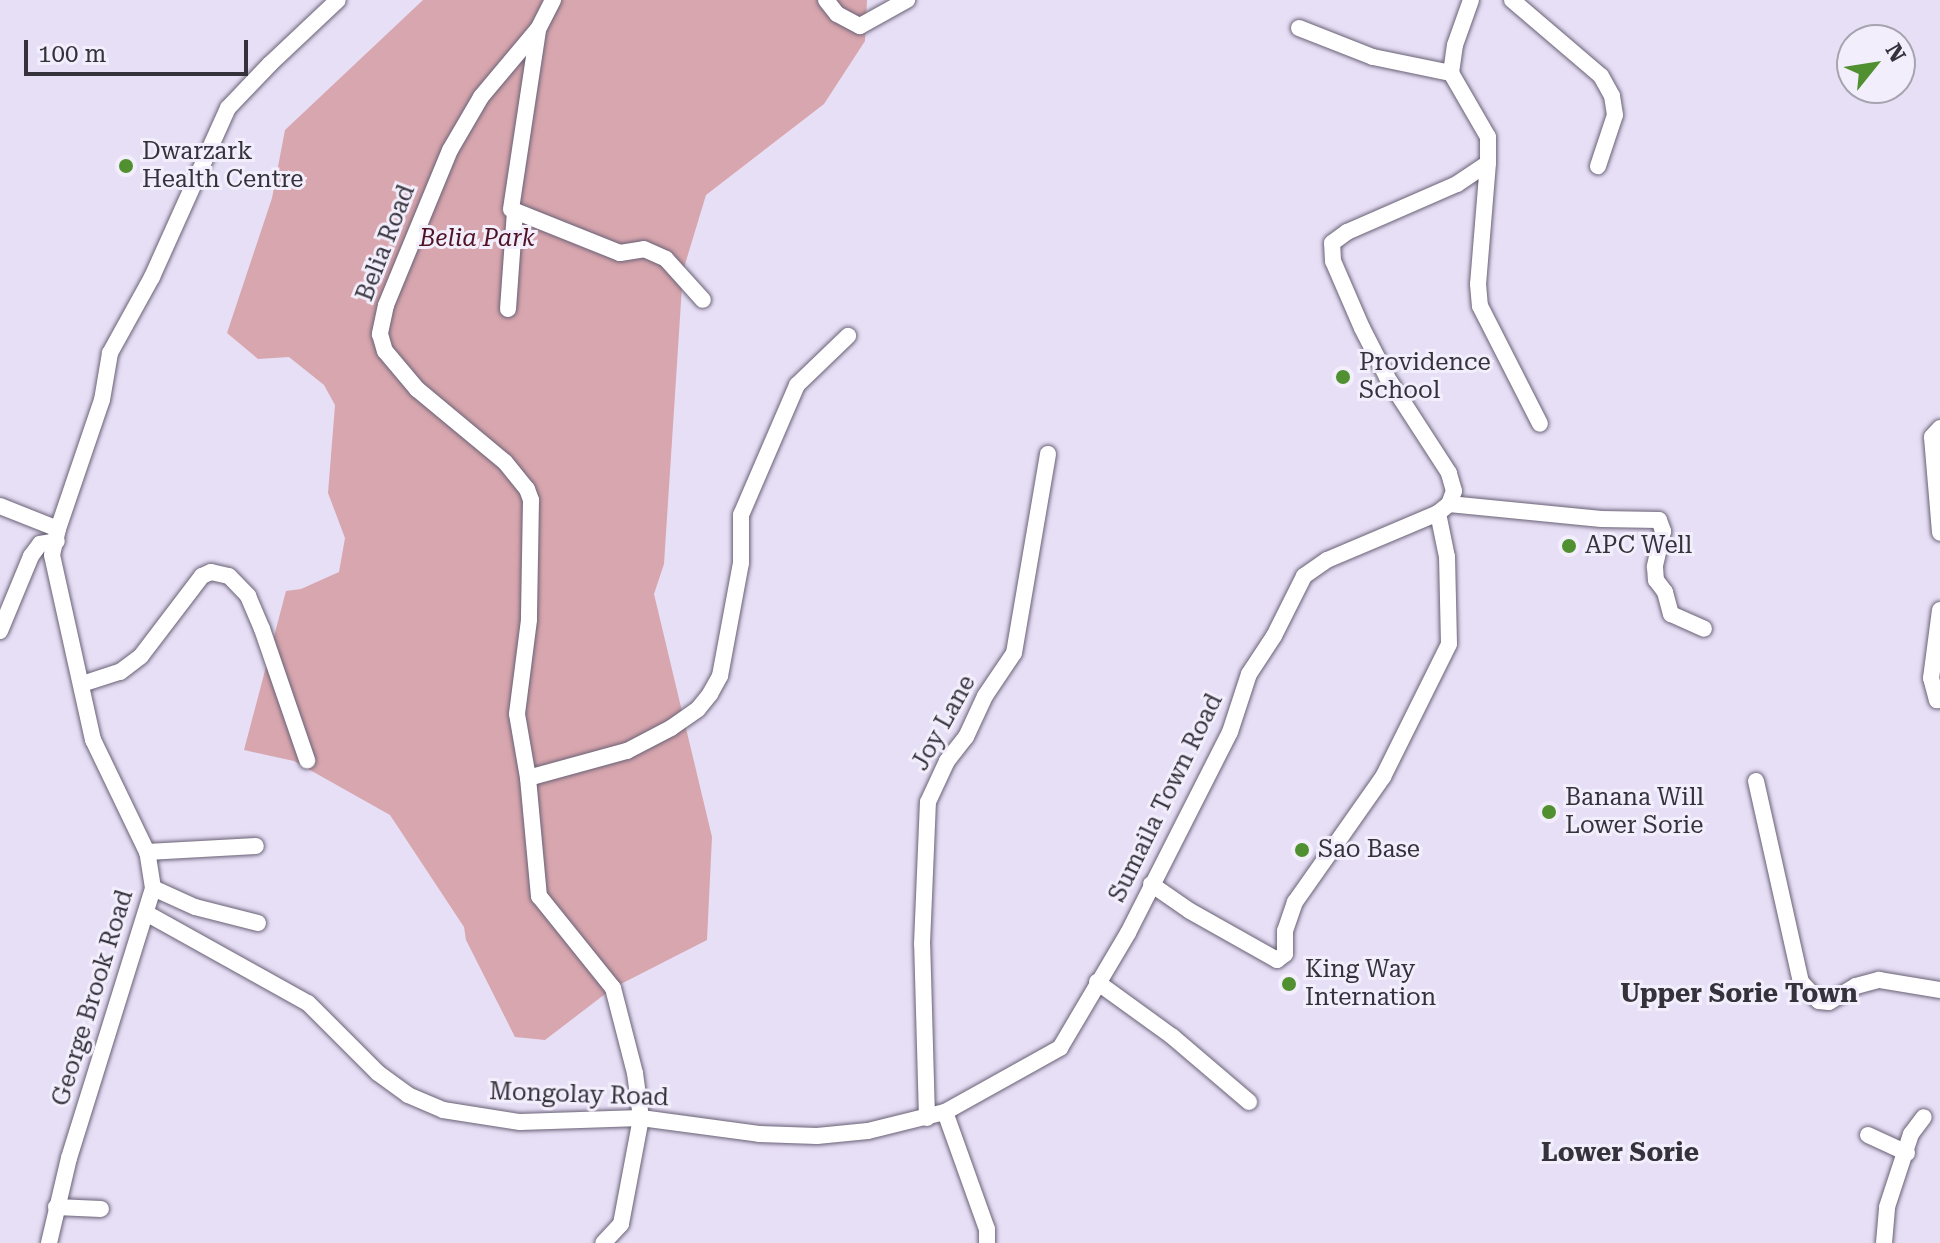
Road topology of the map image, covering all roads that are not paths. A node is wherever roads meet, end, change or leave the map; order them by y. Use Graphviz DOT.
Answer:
graph roads {
  1 [pos="338,0"];
  2 [pos="553,0"];
  3 [pos="826,0"];
  4 [pos="907,0"];
  5 [pos="1471,0"];
  6 [pos="1512,0"];
  7 [pos="1299,28"];
  8 [pos="538,29"];
  9 [pos="1451,73"];
  10 [pos="1488,163"];
  11 [pos="1598,166"];
  12 [pos="515,211"];
  13 [pos="703,300"];
  14 [pos="508,309"];
  15 [pos="848,336"];
  16 [pos="1540,424"];
  17 [pos="1940,428"];
  18 [pos="1048,454"];
  19 [pos="0,506"];
  20 [pos="1443,509"];
  21 [pos="1940,533"];
  22 [pos="58,535"];
  23 [pos="1940,610"];
  24 [pos="1704,629"];
  25 [pos="0,631"];
  26 [pos="82,684"];
  27 [pos="1938,700"];
  28 [pos="307,760"];
  29 [pos="528,778"];
  30 [pos="1756,781"];
  31 [pos="256,846"];
  32 [pos="147,852"];
  33 [pos="1151,884"];
  34 [pos="153,888"];
  35 [pos="146,913"];
  36 [pos="258,923"];
  37 [pos="1097,982"];
  38 [pos="1940,990"];
  39 [pos="1249,1102"];
  40 [pos="945,1112"];
  41 [pos="1924,1117"];
  42 [pos="641,1118"];
  43 [pos="927,1118"];
  44 [pos="1868,1135"];
  45 [pos="1907,1153"];
  46 [pos="56,1207"];
  47 [pos="101,1209"];
  48 [pos="49,1243"];
  49 [pos="603,1243"];
  50 [pos="987,1243"];
  51 [pos="1884,1243"];
  1 -- 22 [label="street, George Brook Road"];
  2 -- 8 [label="street, Belia Road"];
  3 -- 4 [label="street"];
  5 -- 9 [label="street"];
  6 -- 11 [label="street"];
  7 -- 9 [label="street"];
  8 -- 12 [label="street"];
  8 -- 29 [label="street, Belia Road"];
  9 -- 10 [label="street"];
  10 -- 16 [label="street"];
  10 -- 20 [label="street"];
  12 -- 13 [label="street"];
  12 -- 14 [label="street"];
  15 -- 29 [label="street"];
  17 -- 21 [label="street"];
  18 -- 43 [label="street, Joy Lane"];
  19 -- 22 [label="street"];
  20 -- 24 [label="street"];
  20 -- 33 [label="street, Sumaila Town Road"];
  20 -- 33 [label="street"];
  22 -- 25 [label="street"];
  22 -- 26 [label="street, George Brook Road"];
  23 -- 27 [label="street"];
  26 -- 28 [label="street"];
  26 -- 32 [label="street, George Brook Road"];
  29 -- 42 [label="street"];
  30 -- 38 [label="street"];
  31 -- 32 [label="street"];
  32 -- 34 [label="street, George Brook Road"];
  33 -- 37 [label="street, Sumaila Town Road"];
  34 -- 35 [label="street, George Brook Road"];
  34 -- 36 [label="street"];
  35 -- 42 [label="street, Mongolay Road"];
  35 -- 46 [label="street, George Brook Road"];
  37 -- 39 [label="street"];
  37 -- 40 [label="street, Sumaila Town Road"];
  40 -- 43 [label="street, Sumaila Town Road"];
  40 -- 50 [label="street"];
  41 -- 45 [label="street"];
  42 -- 43 [label="street, Mongolay Road"];
  42 -- 49 [label="street"];
  44 -- 45 [label="street"];
  45 -- 51 [label="street"];
  46 -- 47 [label="street"];
  46 -- 48 [label="street, George Brook Road"];
}
